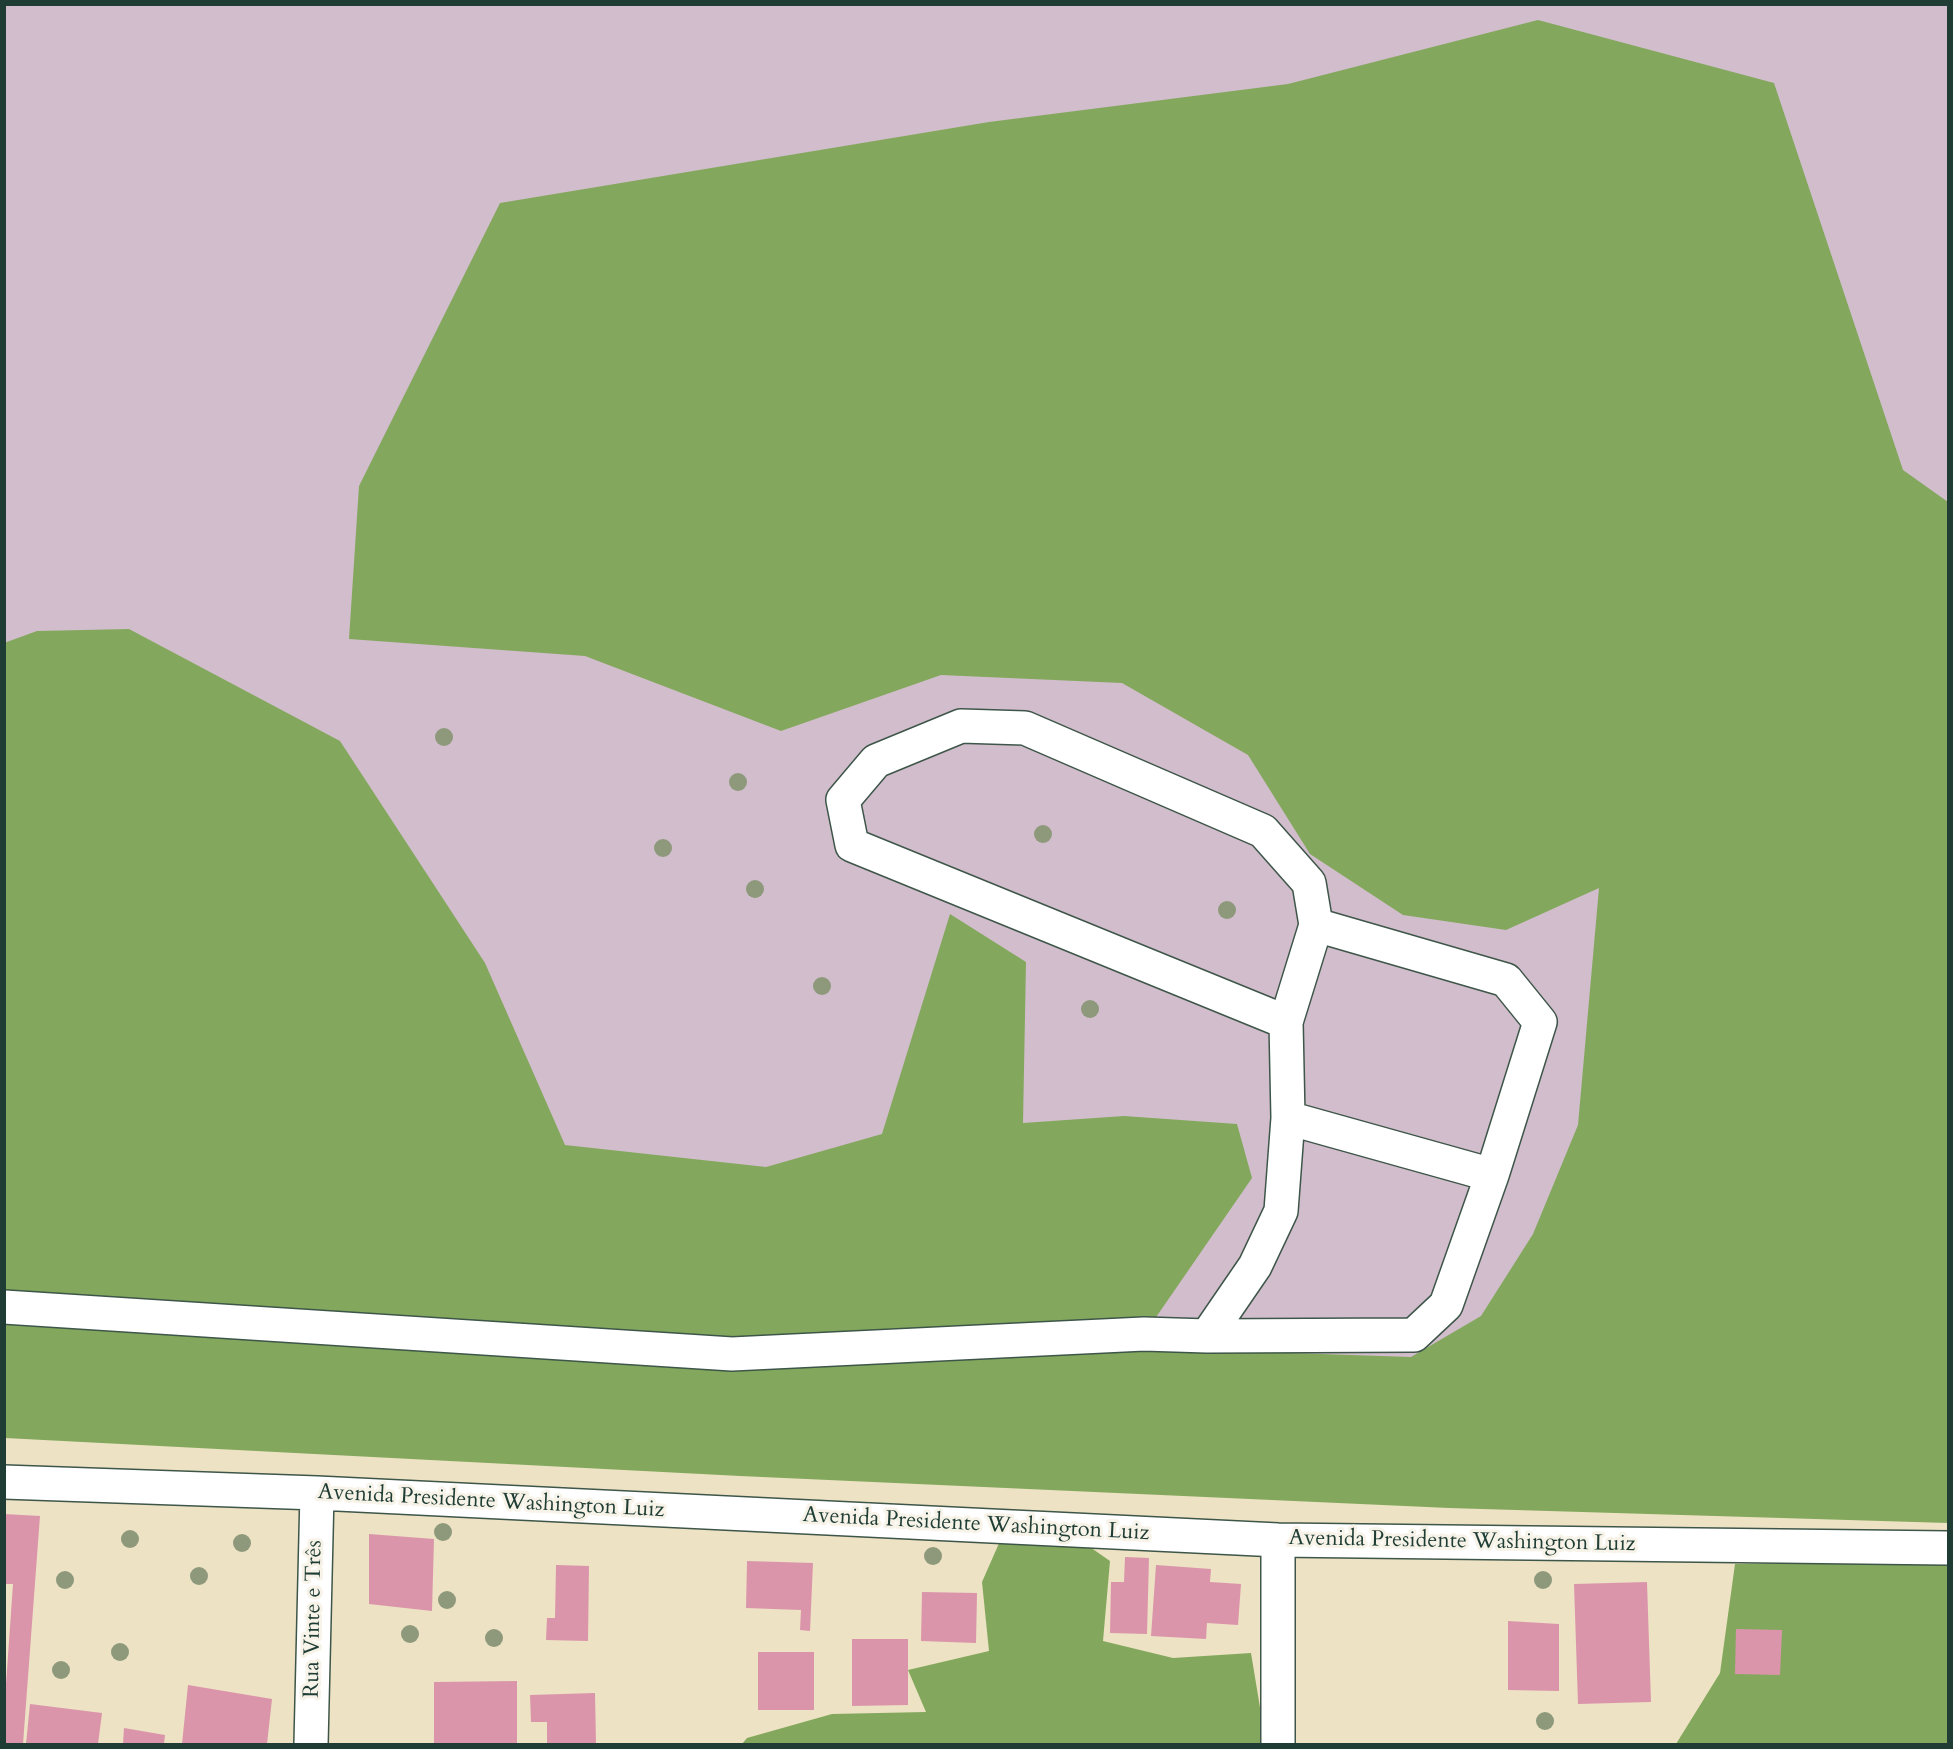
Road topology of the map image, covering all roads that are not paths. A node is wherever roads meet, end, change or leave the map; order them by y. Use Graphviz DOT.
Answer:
graph roads {
  1 [pos="1316,925"];
  2 [pos="1286,1022"];
  3 [pos="1288,1118"];
  4 [pos="1492,1175"];
  5 [pos="4,1307"];
  6 [pos="1207,1336"];
  7 [pos="4,1482"];
  8 [pos="317,1493"];
  9 [pos="1278,1540"];
  10 [pos="1948,1548"];
  11 [pos="311,1744"];
  12 [pos="1278,1744"];
  1 -- 2 [label="street"];
  1 -- 2 [label="street"];
  1 -- 4 [label="street"];
  2 -- 3 [label="street"];
  3 -- 4 [label="street"];
  3 -- 6 [label="street"];
  4 -- 6 [label="street"];
  5 -- 6 [label="street"];
  7 -- 8 [label="street, Avenida Presidente Washington Luiz"];
  8 -- 9 [label="street, Avenida Presidente Washington Luiz"];
  8 -- 11 [label="street, Rua Vinte e Três"];
  9 -- 10 [label="street, Avenida Presidente Washington Luiz"];
  9 -- 12 [label="street"];
}
